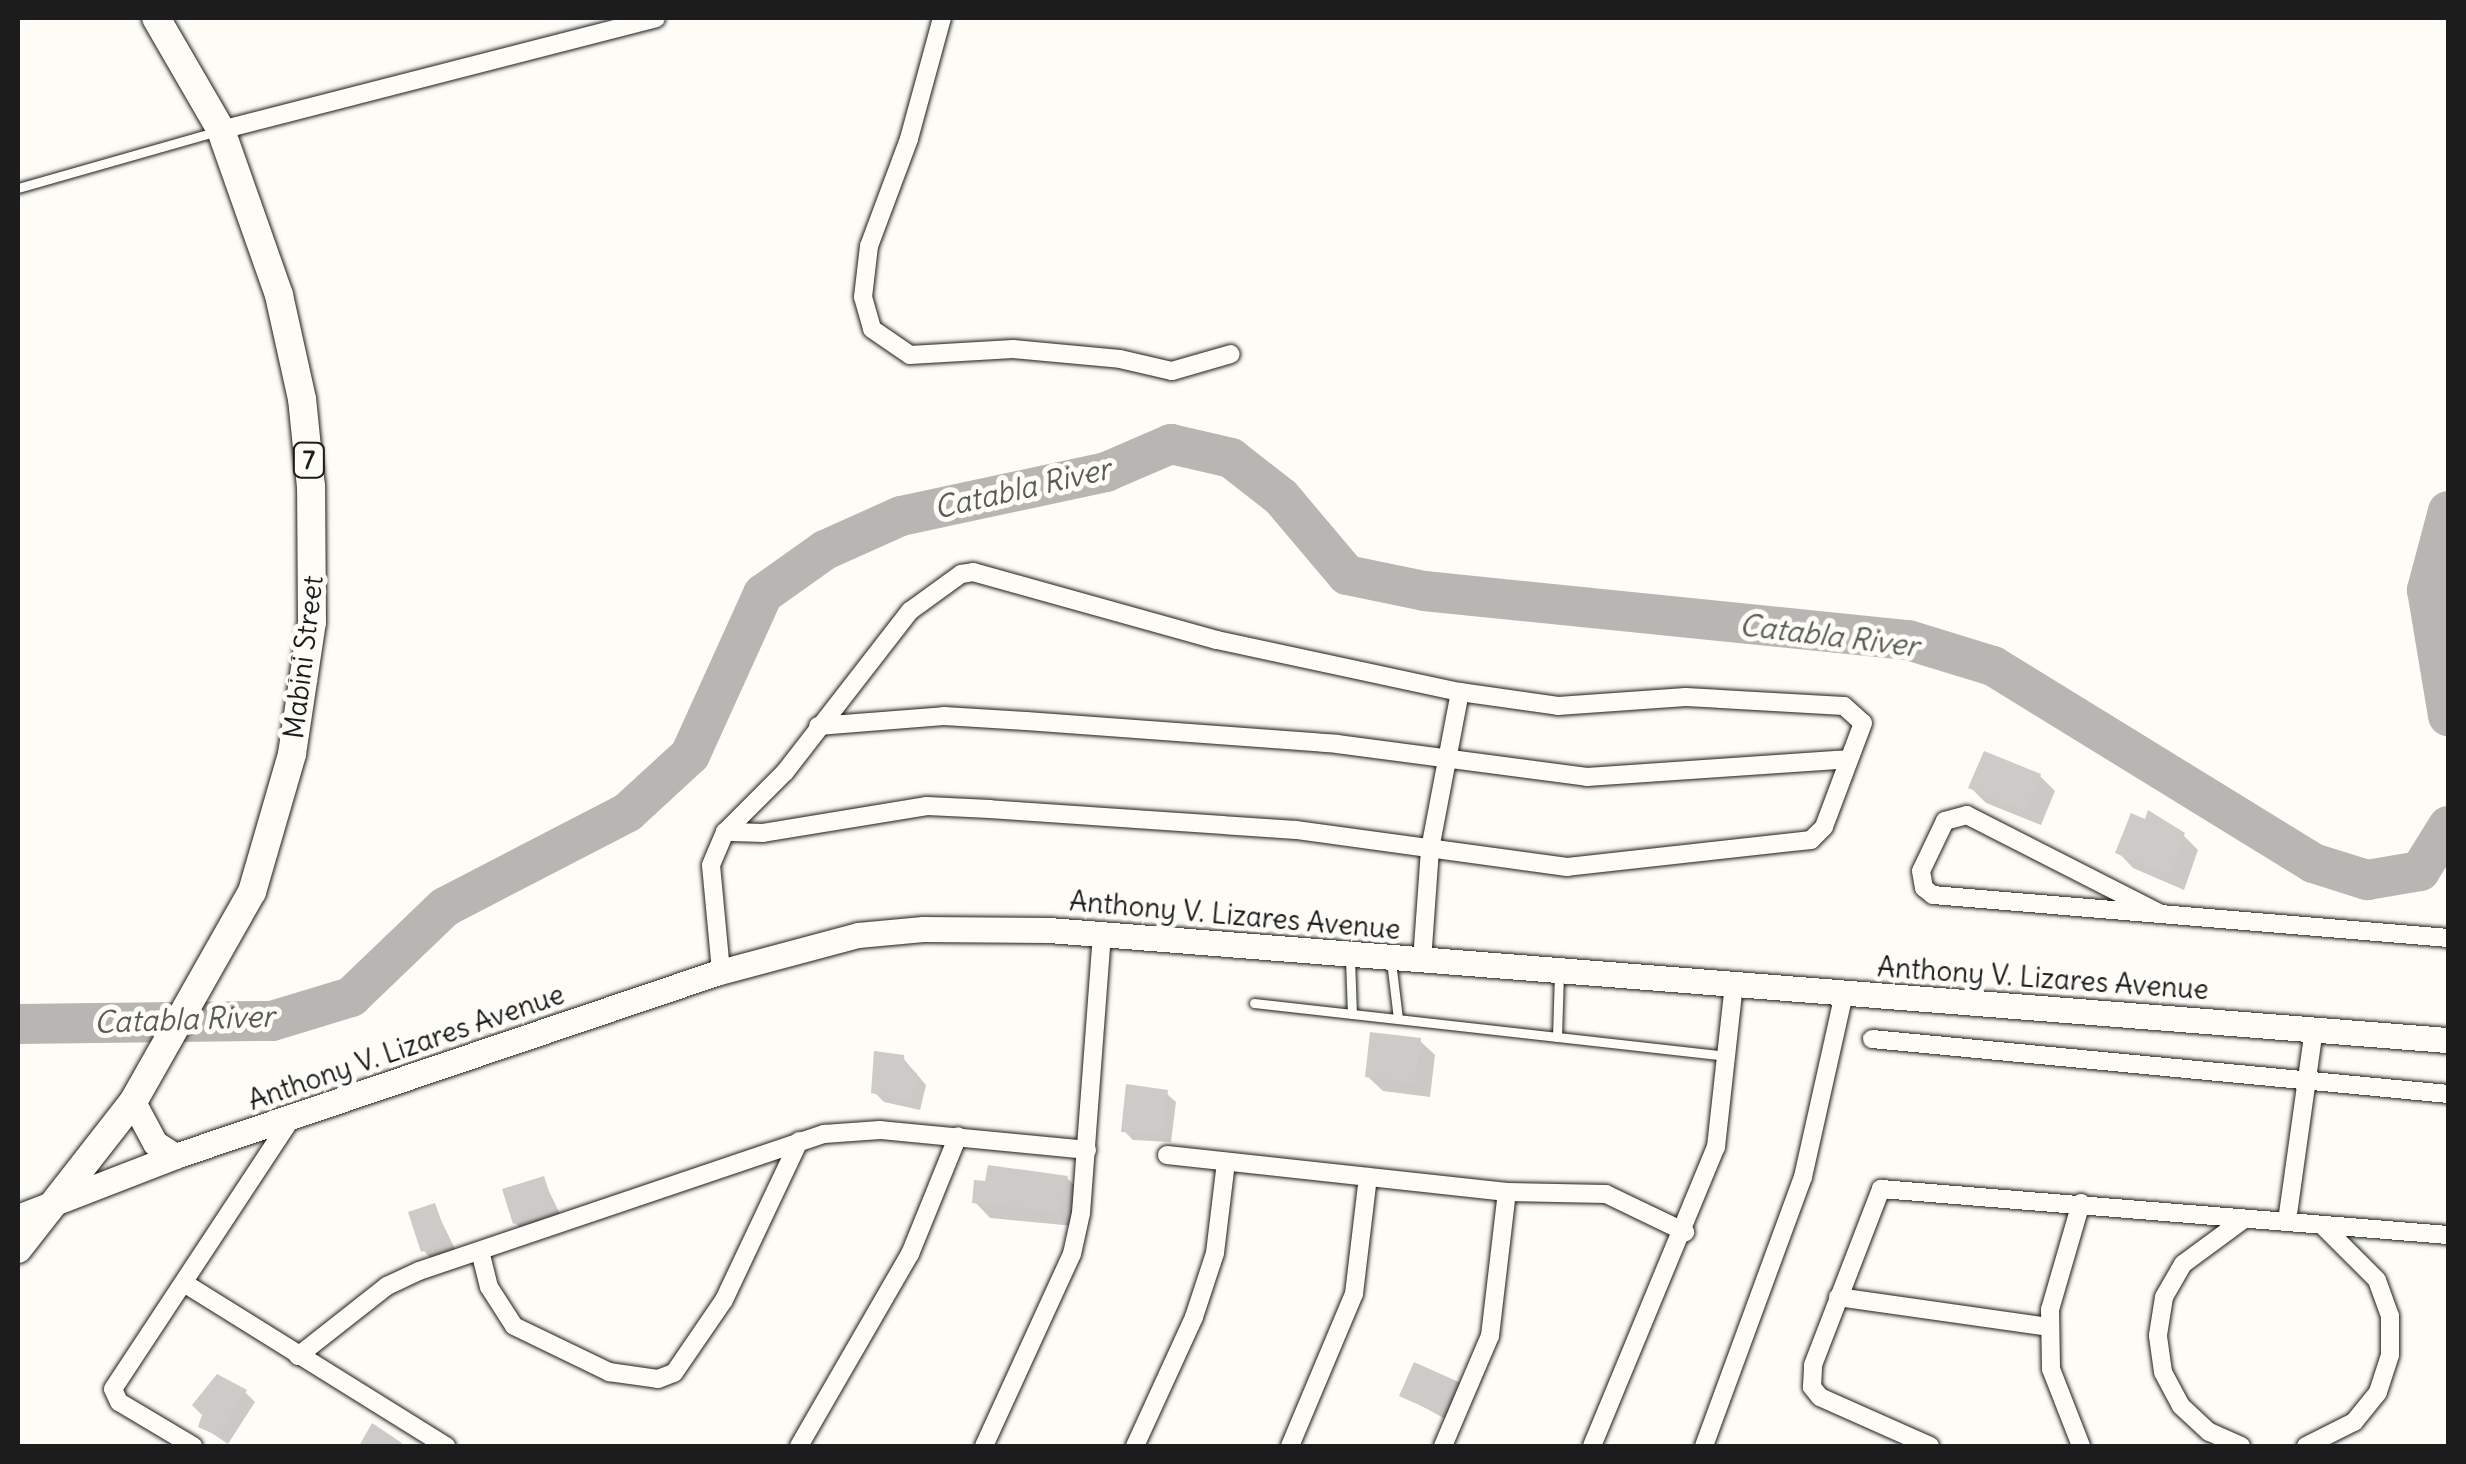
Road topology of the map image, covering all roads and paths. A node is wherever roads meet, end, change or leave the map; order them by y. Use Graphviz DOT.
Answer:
graph roads {
  1 [pos="156,18"];
  2 [pos="656,18"];
  3 [pos="942,18"];
  4 [pos="221,130"];
  5 [pos="18,188"];
  6 [pos="1231,354"];
  7 [pos="1460,692"];
  8 [pos="818,726"];
  9 [pos="1848,759"];
  10 [pos="1444,763"];
  11 [pos="725,832"];
  12 [pos="1430,849"];
  13 [pos="2161,914"];
  14 [pos="1102,936"];
  15 [pos="2448,938"];
  16 [pos="1350,955"];
  17 [pos="1390,959"];
  18 [pos="1422,961"];
  19 [pos="722,971"];
  20 [pos="1559,971"];
  21 [pos="1734,984"];
  22 [pos="1844,993"];
  23 [pos="1254,1004"];
  24 [pos="1352,1014"];
  25 [pos="1398,1019"];
  26 [pos="2314,1029"];
  27 [pos="1557,1037"];
  28 [pos="1872,1039"];
  29 [pos="2448,1040"];
  30 [pos="1726,1056"];
  31 [pos="2306,1083"];
  32 [pos="2448,1094"];
  33 [pos="134,1102"];
  34 [pos="289,1122"];
  35 [pos="958,1136"];
  36 [pos="798,1142"];
  37 [pos="1087,1150"];
  38 [pos="1166,1155"];
  39 [pos="174,1156"];
  40 [pos="1226,1162"];
  41 [pos="1368,1177"];
  42 [pos="1507,1192"];
  43 [pos="58,1201"];
  44 [pos="2082,1203"];
  45 [pos="18,1216"];
  46 [pos="2244,1219"];
  47 [pos="2288,1221"];
  48 [pos="2324,1228"];
  49 [pos="1685,1232"];
  50 [pos="2448,1235"];
  51 [pos="18,1250"];
  52 [pos="480,1252"];
  53 [pos="184,1283"];
  54 [pos="1838,1297"];
  55 [pos="2050,1327"];
  56 [pos="298,1356"];
  57 [pos="193,1446"];
  58 [pos="446,1446"];
  59 [pos="799,1446"];
  60 [pos="984,1446"];
  61 [pos="1135,1446"];
  62 [pos="1290,1446"];
  63 [pos="1443,1446"];
  64 [pos="1592,1446"];
  65 [pos="1704,1446"];
  66 [pos="1930,1446"];
  67 [pos="2082,1446"];
  68 [pos="2241,1446"];
  69 [pos="2306,1446"];
  1 -- 4 [label="main road, Mabini Street / 7"];
  2 -- 4 [label="street"];
  3 -- 6 [label="street"];
  4 -- 5 [label="lane"];
  4 -- 33 [label="main road, Mabini Street / 7"];
  7 -- 8 [label="street"];
  7 -- 9 [label="street"];
  7 -- 10 [label="street"];
  8 -- 10 [label="street"];
  8 -- 11 [label="street"];
  9 -- 10 [label="street"];
  9 -- 12 [label="street"];
  10 -- 12 [label="street"];
  11 -- 12 [label="street"];
  11 -- 19 [label="street"];
  12 -- 18 [label="street"];
  13 -- 13 [label="street"];
  13 -- 15 [label="street"];
  14 -- 16 [label="main road, Anthony V. Lizares Avenue"];
  14 -- 19 [label="main road, Anthony V. Lizares Avenue"];
  14 -- 37 [label="street"];
  16 -- 17 [label="main road, Anthony V. Lizares Avenue"];
  16 -- 24 [label="lane"];
  17 -- 18 [label="main road, Anthony V. Lizares Avenue"];
  17 -- 25 [label="lane"];
  18 -- 20 [label="main road, Anthony V. Lizares Avenue"];
  19 -- 34 [label="main road, Anthony V. Lizares Avenue"];
  20 -- 21 [label="main road, Anthony V. Lizares Avenue"];
  20 -- 27 [label="lane"];
  21 -- 22 [label="main road, Anthony V. Lizares Avenue"];
  21 -- 30 [label="street"];
  22 -- 26 [label="main road, Anthony V. Lizares Avenue"];
  22 -- 65 [label="street"];
  23 -- 24 [label="lane"];
  24 -- 25 [label="lane"];
  25 -- 27 [label="lane"];
  26 -- 29 [label="main road, Anthony V. Lizares Avenue"];
  26 -- 31 [label="street"];
  27 -- 30 [label="lane"];
  28 -- 31 [label="street"];
  30 -- 49 [label="street"];
  31 -- 32 [label="street"];
  31 -- 47 [label="street"];
  33 -- 39 [label="main road"];
  33 -- 43 [label="main road, Mabini Street / 7"];
  34 -- 39 [label="main road, Anthony V. Lizares Avenue"];
  34 -- 53 [label="street"];
  35 -- 36 [label="street"];
  35 -- 37 [label="street"];
  35 -- 59 [label="street"];
  36 -- 52 [label="street"];
  36 -- 52 [label="street"];
  37 -- 60 [label="street"];
  38 -- 40 [label="street"];
  39 -- 43 [label="main road, Anthony V. Lizares Avenue"];
  40 -- 41 [label="street"];
  40 -- 61 [label="street"];
  41 -- 42 [label="street"];
  41 -- 62 [label="street"];
  42 -- 49 [label="street"];
  42 -- 63 [label="street"];
  43 -- 45 [label="main road, Anthony V. Lizares Avenue"];
  43 -- 51 [label="main road, Mabini Street / 7"];
  44 -- 46 [label="street"];
  44 -- 54 [label="street"];
  44 -- 55 [label="street"];
  46 -- 47 [label="street"];
  46 -- 68 [label="street"];
  47 -- 48 [label="street"];
  48 -- 50 [label="street"];
  48 -- 69 [label="street"];
  49 -- 64 [label="street"];
  52 -- 56 [label="street"];
  53 -- 56 [label="street"];
  53 -- 57 [label="street"];
  54 -- 55 [label="street"];
  54 -- 66 [label="street"];
  55 -- 67 [label="street"];
  56 -- 58 [label="street"];
}
